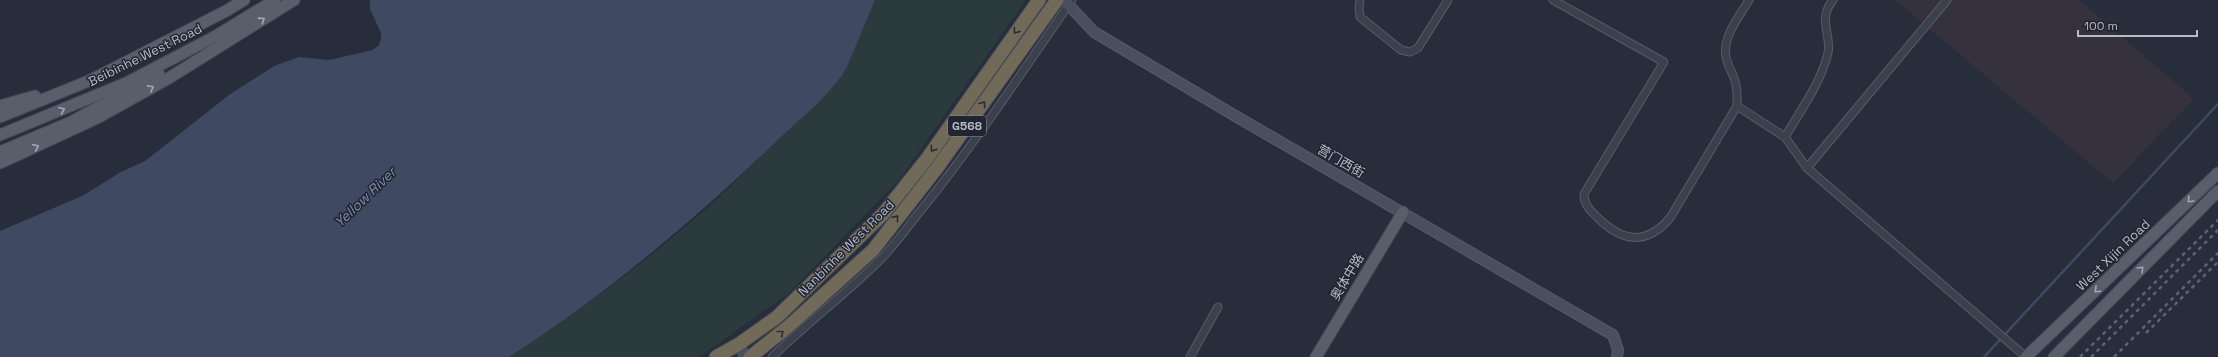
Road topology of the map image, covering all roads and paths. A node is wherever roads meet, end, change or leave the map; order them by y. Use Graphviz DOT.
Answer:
graph roads {
  1 [pos="244,0"];
  2 [pos="275,0"];
  3 [pos="294,0"];
  4 [pos="1039,0"];
  5 [pos="1360,0"];
  6 [pos="1448,0"];
  7 [pos="1553,0"];
  8 [pos="1749,0"];
  9 [pos="1833,0"];
  10 [pos="1947,0"];
  11 [pos="1066,1"];
  12 [pos="218,16"];
  13 [pos="226,29"];
  14 [pos="214,37"];
  15 [pos="91,80"];
  16 [pos="0,106"];
  17 [pos="1737,106"];
  18 [pos="0,117"];
  19 [pos="0,135"];
  20 [pos="1785,138"];
  21 [pos="0,152"];
  22 [pos="0,163"];
  23 [pos="1807,168"];
  24 [pos="2218,173"];
  25 [pos="2218,191"];
  26 [pos="1403,212"];
  27 [pos="1218,307"];
  28 [pos="739,344"];
  29 [pos="716,357"];
  30 [pos="745,357"];
  31 [pos="750,357"];
  32 [pos="772,357"];
  33 [pos="1190,357"];
  34 [pos="1316,357"];
  35 [pos="1617,357"];
  36 [pos="2026,357"];
  37 [pos="2054,357"];
  1 -- 12 [label="main road, Beibinhe West Road"];
  2 -- 13 [label="main road, Beibinhe West Road"];
  22 -- 3 [label="main road, one-way"];
  4 -- 28 [label="highway, Nanbinhe West Road / G568, one-way"];
  5 -- 6 [label="street"];
  7 -- 17 [label="street"];
  8 -- 17 [label="street"];
  9 -- 20 [label="street"];
  10 -- 23 [label="street"];
  11 -- 26 [label="street, 营门西街"];
  31 -- 11 [label="highway, Nanbinhe West Road / G568, one-way"];
  11 -- 32 [label="street"];
  12 -- 13 [label="main road"];
  12 -- 15 [label="main road, Beibinhe West Road"];
  13 -- 14 [label="main road, Beibinhe West Road"];
  19 -- 14 [label="main road, Beibinhe West Road, one-way"];
  14 -- 21 [label="main road"];
  15 -- 16 [label="main road"];
  15 -- 18 [label="main road, Beibinhe West Road"];
  17 -- 20 [label="street"];
  20 -- 23 [label="street"];
  23 -- 36 [label="street"];
  24 -- 36 [label="main road, West Xijin Road, one-way"];
  37 -- 25 [label="main road, one-way"];
  26 -- 34 [label="main road, 奥体中路"];
  26 -- 35 [label="street, 营门西街"];
  27 -- 33 [label="street"];
  28 -- 29 [label="highway, Nanbinhe West Road / G568"];
  28 -- 30 [label="street"];
}
